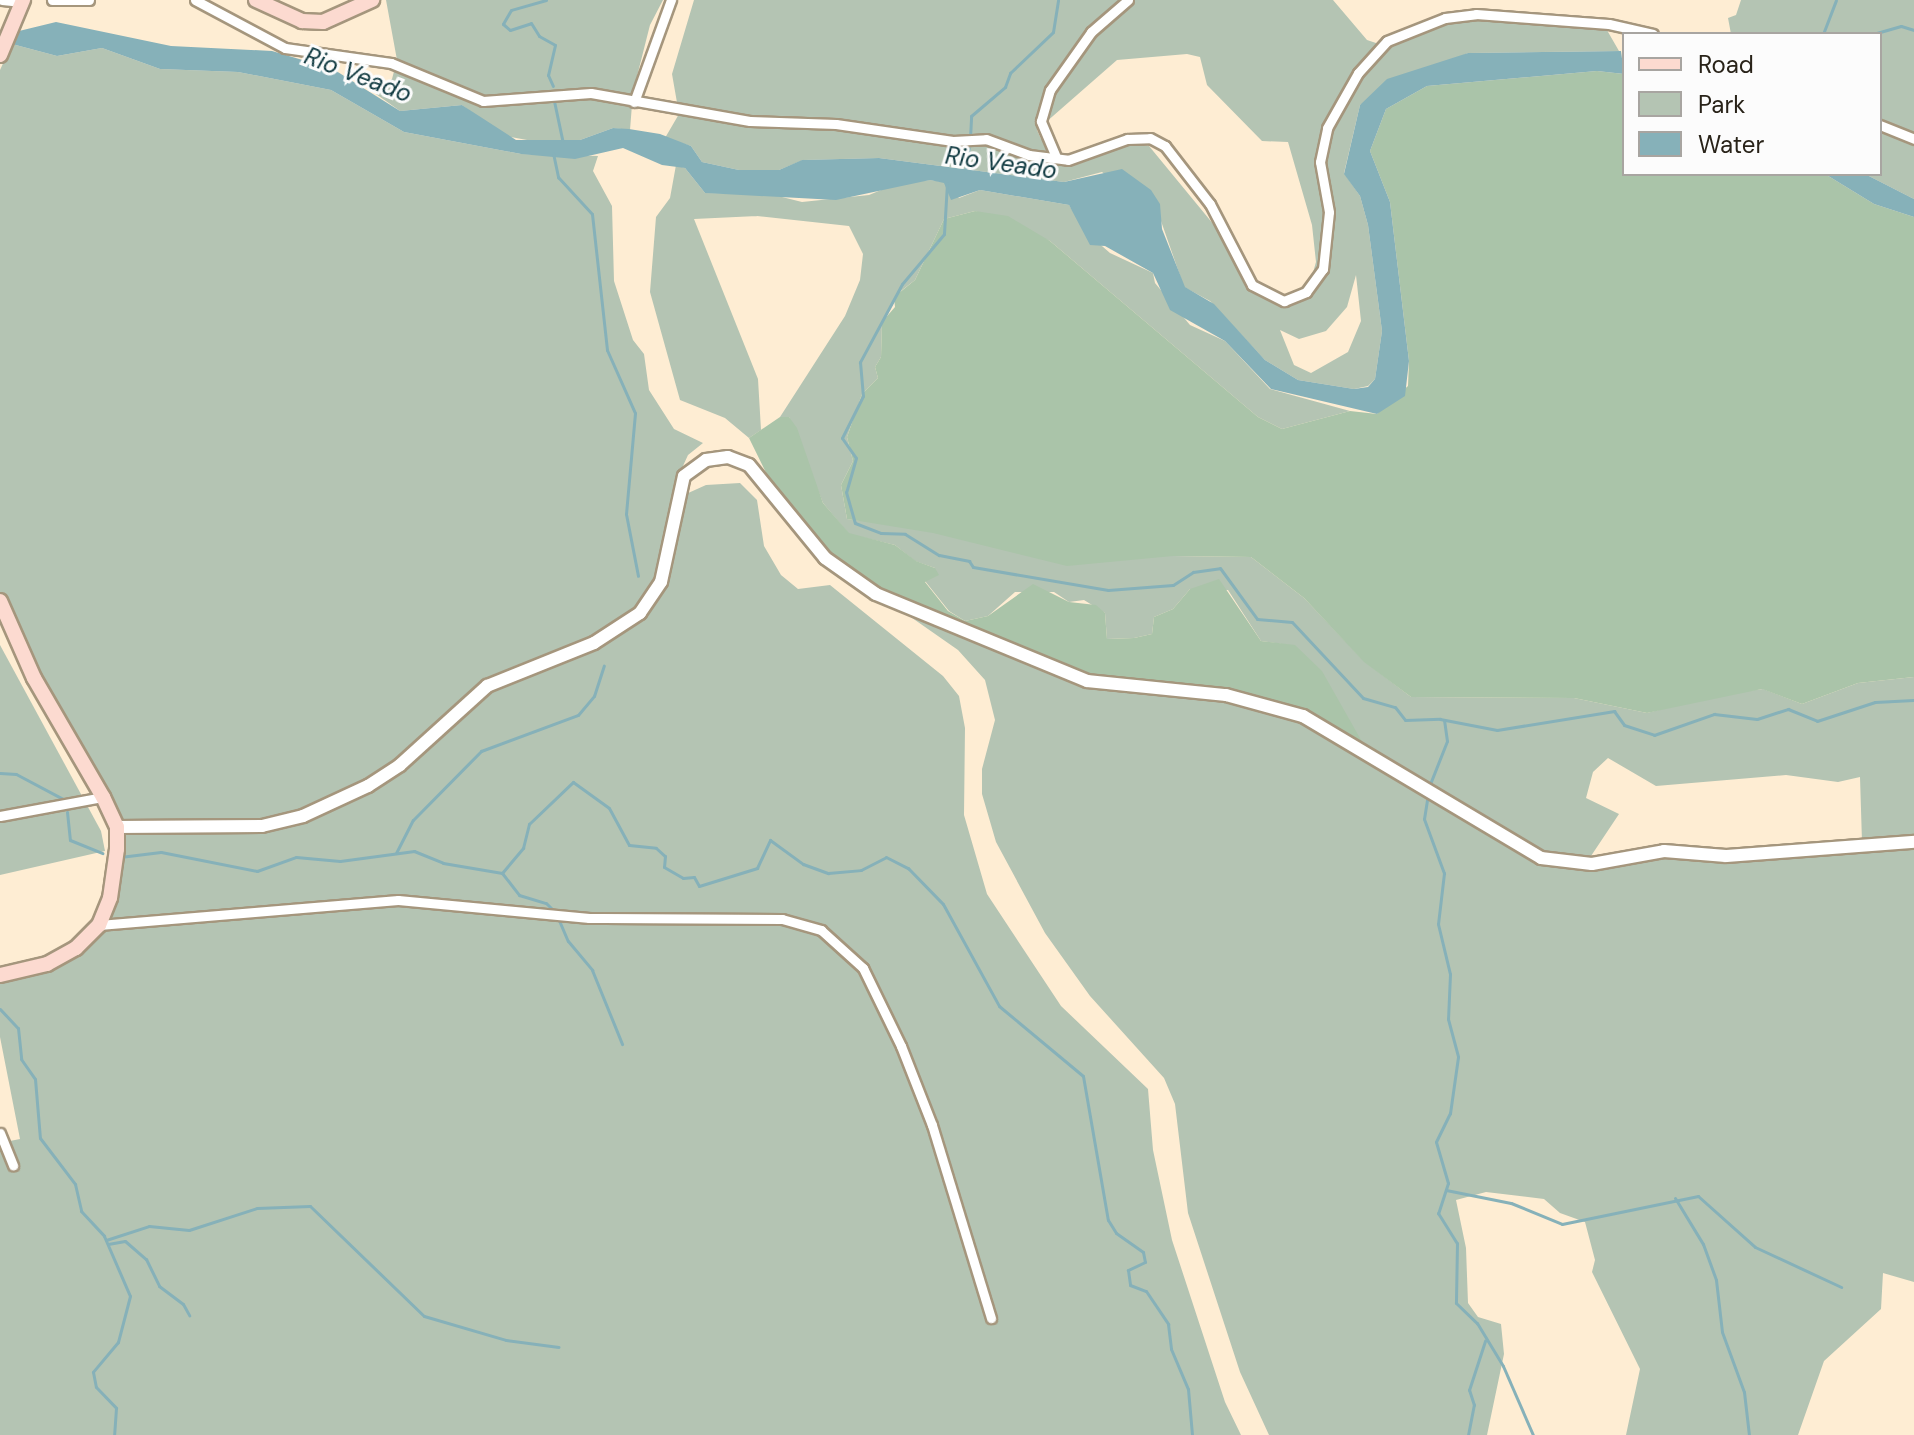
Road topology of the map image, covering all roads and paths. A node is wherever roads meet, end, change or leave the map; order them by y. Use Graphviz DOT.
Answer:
graph roads {
  1 [pos="2,0"];
  2 [pos="52,0"];
  3 [pos="89,0"];
  4 [pos="195,0"];
  5 [pos="256,0"];
  6 [pos="372,0"];
  7 [pos="671,0"];
  8 [pos="1128,0"];
  9 [pos="23,1"];
  10 [pos="1644,32"];
  11 [pos="0,55"];
  12 [pos="634,102"];
  13 [pos="1882,126"];
  14 [pos="1914,139"];
  15 [pos="1056,157"];
  16 [pos="0,601"];
  17 [pos="103,797"];
  18 [pos="0,816"];
  19 [pos="117,827"];
  20 [pos="1914,842"];
  21 [pos="99,925"];
  22 [pos="0,975"];
  23 [pos="0,1133"];
  24 [pos="13,1166"];
  25 [pos="991,1318"];
  1 -- 9 [label="street"];
  2 -- 3 [label="street"];
  4 -- 12 [label="street"];
  5 -- 6 [label="main road"];
  7 -- 12 [label="street"];
  8 -- 15 [label="street"];
  9 -- 11 [label="main road"];
  10 -- 15 [label="street"];
  12 -- 15 [label="street"];
  13 -- 14 [label="street"];
  16 -- 17 [label="main road"];
  17 -- 18 [label="street"];
  17 -- 19 [label="main road"];
  19 -- 20 [label="street"];
  19 -- 21 [label="main road"];
  21 -- 22 [label="main road"];
  21 -- 25 [label="street"];
  23 -- 24 [label="street"];
}
